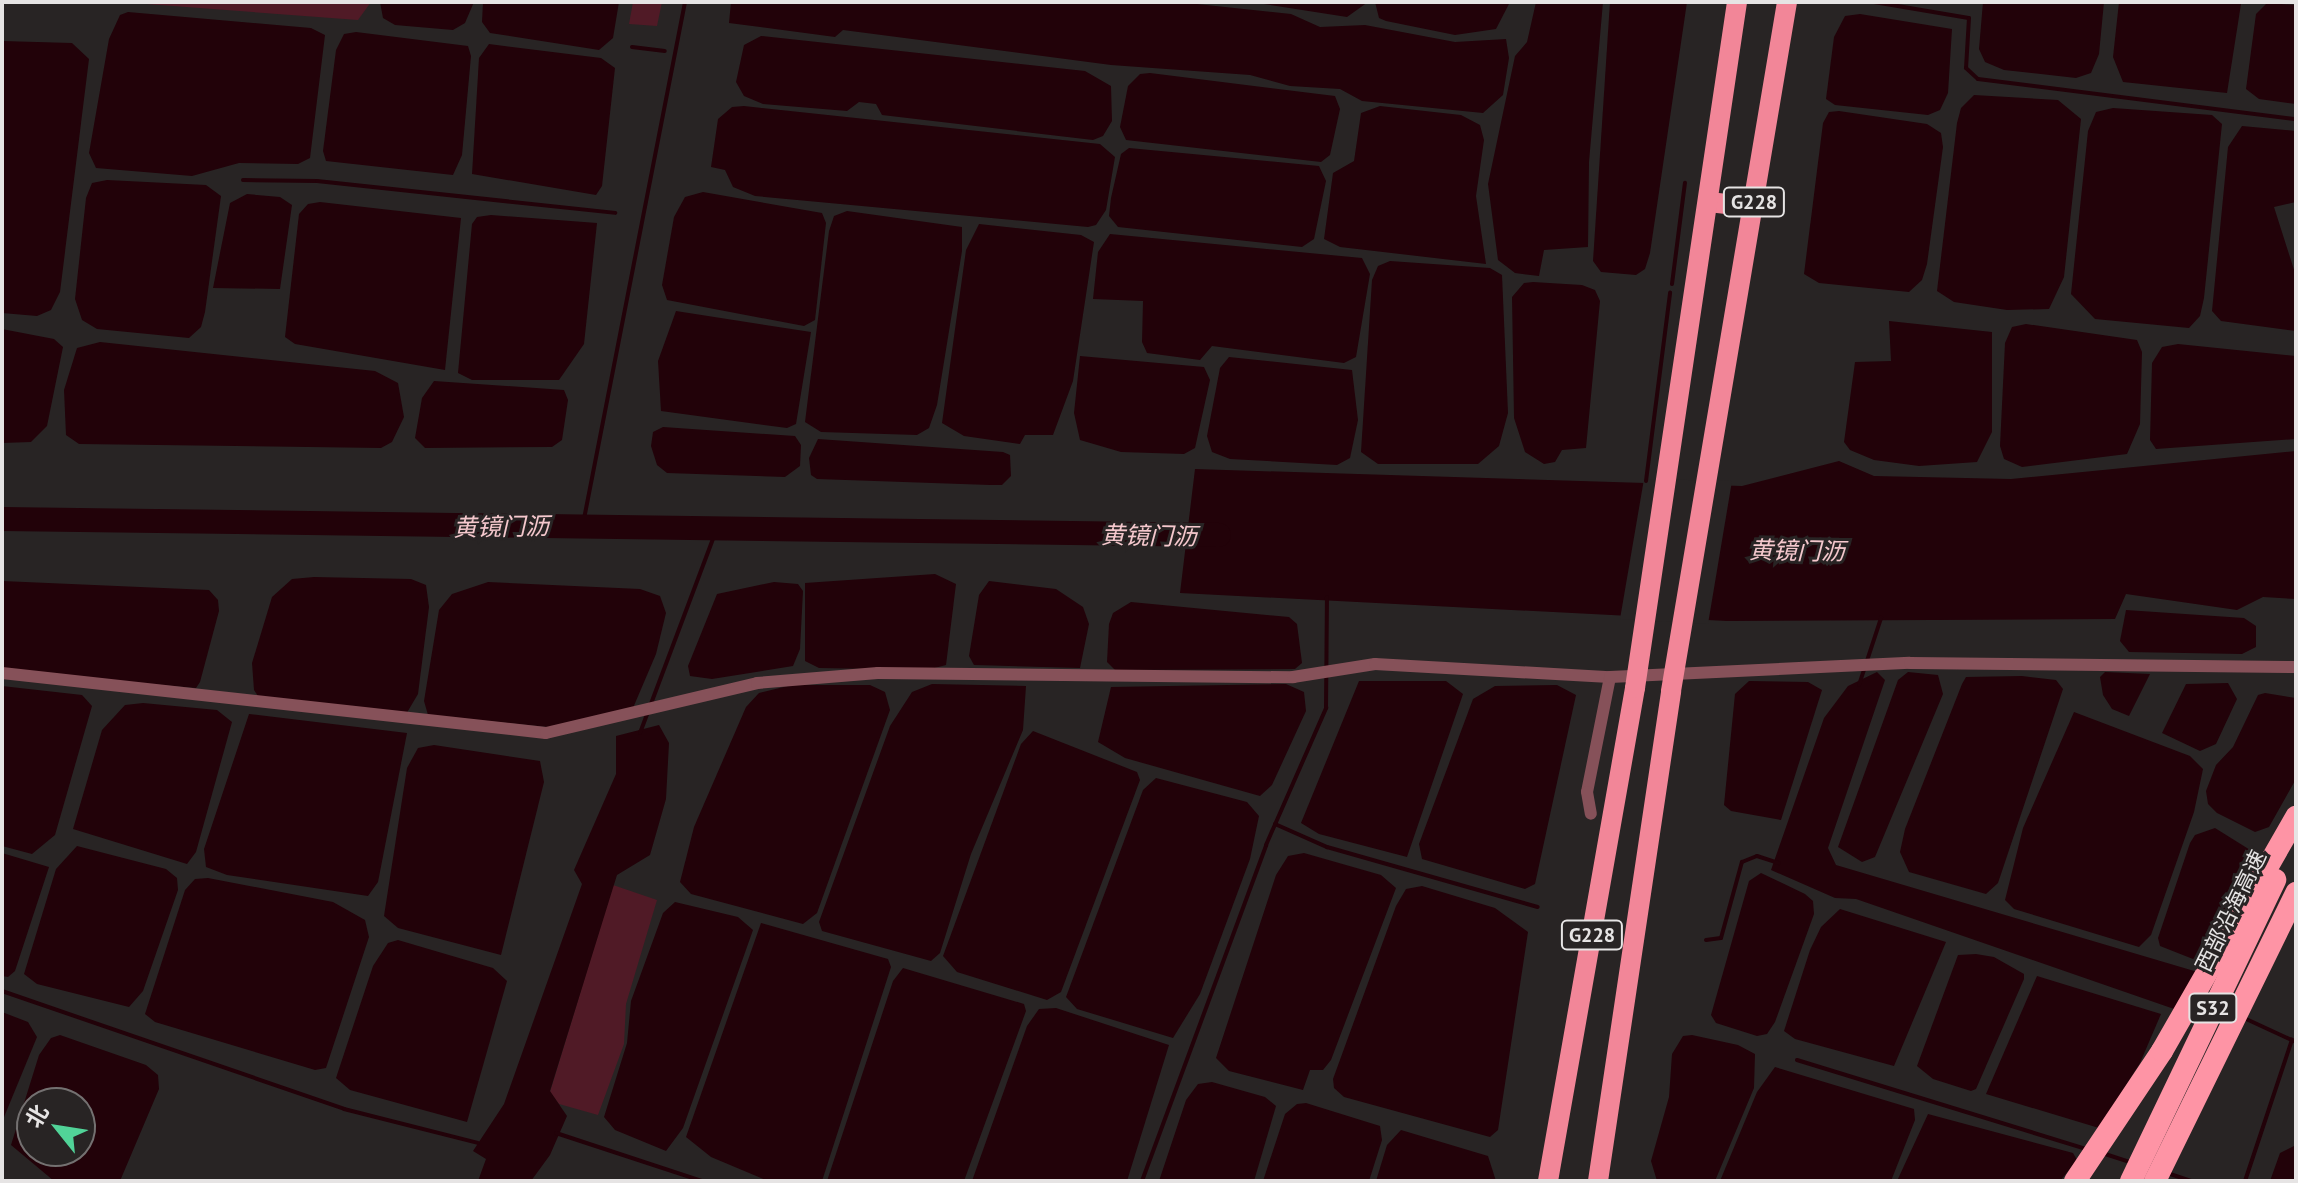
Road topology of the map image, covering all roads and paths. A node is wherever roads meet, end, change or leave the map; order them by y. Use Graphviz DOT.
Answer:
graph roads {
  1 [pos="1737,2"];
  2 [pos="1787,2"];
  3 [pos="1709,202"];
  4 [pos="1753,207"];
  5 [pos="2296,667"];
  6 [pos="2,673"];
  7 [pos="1610,677"];
  8 [pos="1591,814"];
  9 [pos="2296,817"];
  10 [pos="2296,836"];
  11 [pos="2296,893"];
  12 [pos="1548,1181"];
  13 [pos="1598,1181"];
  14 [pos="2075,1181"];
  15 [pos="2131,1181"];
  16 [pos="2155,1181"];
  1 -- 3 [label="highway, G228"];
  2 -- 4 [label="highway, G228"];
  3 -- 4 [label="highway"];
  3 -- 12 [label="highway, G228"];
  4 -- 13 [label="highway, G228"];
  5 -- 7 [label="street"];
  6 -- 7 [label="street"];
  7 -- 8 [label="street"];
  9 -- 14 [label="highway"];
  10 -- 15 [label="highway, 西部沿海高速 / S32"];
  11 -- 16 [label="highway, S32"];
}
